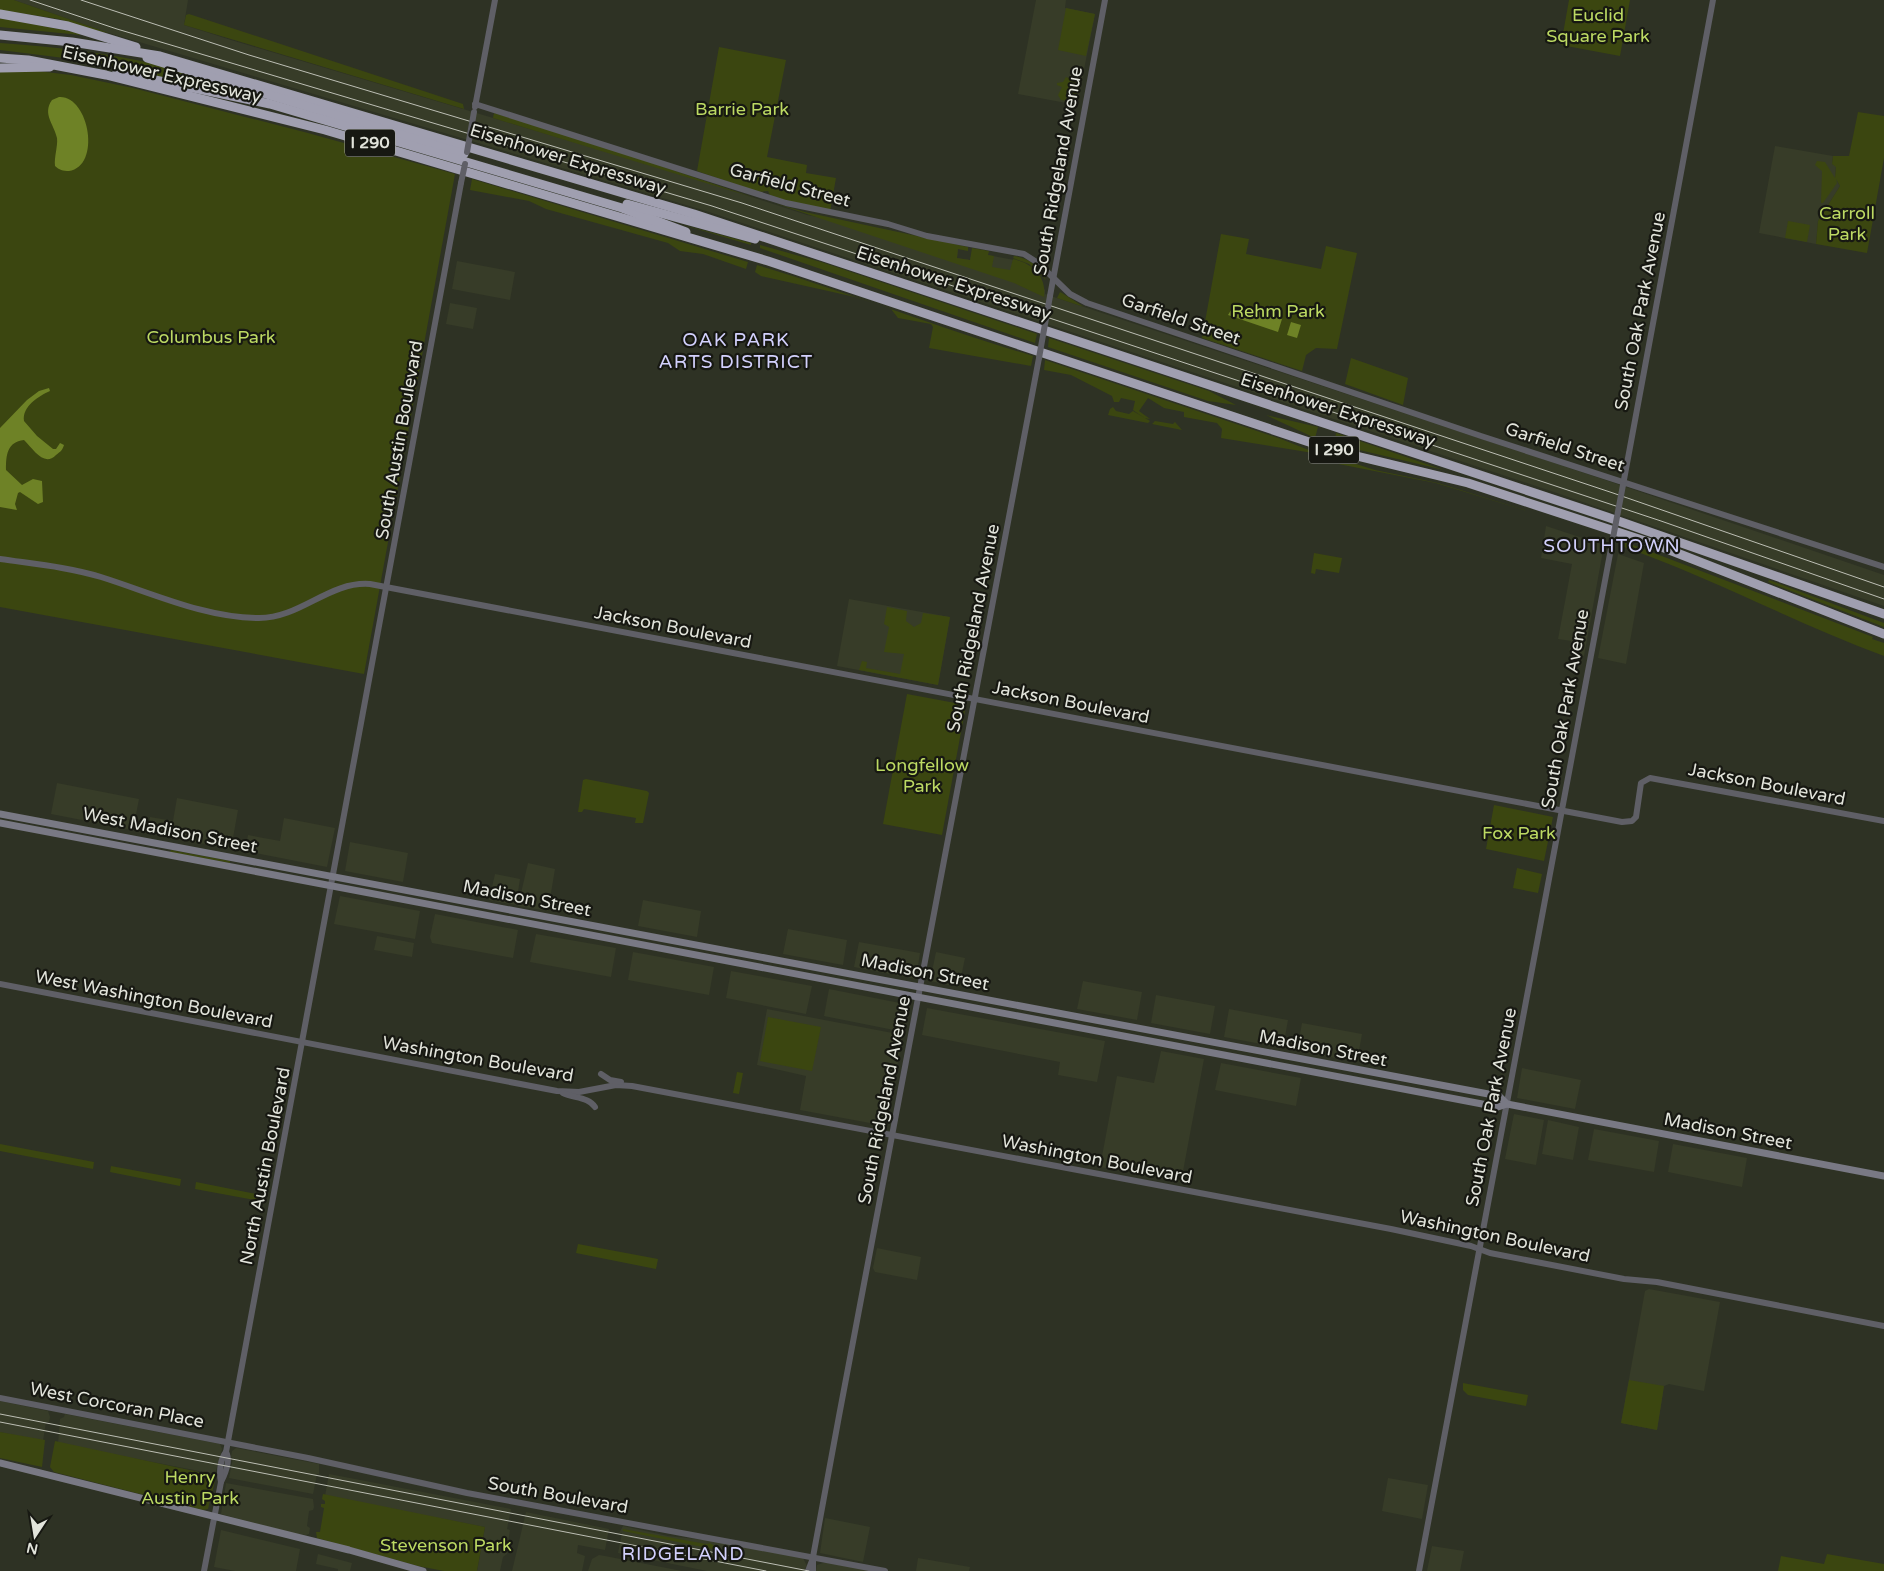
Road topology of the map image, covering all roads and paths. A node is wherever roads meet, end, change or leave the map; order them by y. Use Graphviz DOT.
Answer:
graph roads {
  1 [pos="495,0"];
  2 [pos="1105,0"];
  3 [pos="1714,0"];
  4 [pos="0,14"];
  5 [pos="0,36"];
  6 [pos="126,50"];
  7 [pos="160,56"];
  8 [pos="0,58"];
  9 [pos="28,60"];
  10 [pos="60,66"];
  11 [pos="0,68"];
  12 [pos="475,104"];
  13 [pos="466,158"];
  14 [pos="708,243"];
  15 [pos="784,243"];
  16 [pos="1054,279"];
  17 [pos="1623,484"];
  18 [pos="0,559"];
  19 [pos="1884,567"];
  20 [pos="387,587"];
  21 [pos="1884,614"];
  22 [pos="1884,634"];
  23 [pos="975,700"];
  24 [pos="1562,810"];
  25 [pos="0,814"];
  26 [pos="1884,821"];
  27 [pos="0,823"];
  28 [pos="334,877"];
  29 [pos="332,886"];
  30 [pos="0,984"];
  31 [pos="921,987"];
  32 [pos="919,997"];
  33 [pos="303,1042"];
  34 [pos="601,1074"];
  35 [pos="632,1086"];
  36 [pos="557,1091"];
  37 [pos="1507,1104"];
  38 [pos="595,1107"];
  39 [pos="893,1135"];
  40 [pos="1884,1176"];
  41 [pos="1480,1249"];
  42 [pos="1884,1326"];
  43 [pos="0,1398"];
  44 [pos="228,1442"];
  45 [pos="0,1464"];
  46 [pos="214,1518"];
  47 [pos="813,1557"];
  48 [pos="204,1571"];
  49 [pos="423,1571"];
  50 [pos="808,1571"];
  51 [pos="813,1571"];
  52 [pos="885,1571"];
  53 [pos="1419,1571"];
  1 -- 12 [label="street, South Austin Boulevard"];
  2 -- 16 [label="street, South Ridgeland Avenue"];
  3 -- 17 [label="street, South Oak Park Avenue"];
  4 -- 7 [label="highway"];
  5 -- 6 [label="highway, Eisenhower Expressway / I 290"];
  6 -- 7 [label="highway, Eisenhower Expressway / I 290"];
  6 -- 13 [label="highway"];
  7 -- 15 [label="highway, Eisenhower Expressway / I 290"];
  8 -- 9 [label="highway, Eisenhower Expressway / I 290"];
  9 -- 10 [label="highway, Eisenhower Expressway / I 290"];
  9 -- 13 [label="highway"];
  10 -- 11 [label="highway"];
  10 -- 14 [label="highway, Eisenhower Expressway / I 290"];
  12 -- 13 [label="street, South Austin Boulevard, bridge"];
  12 -- 16 [label="street, Garfield Street"];
  13 -- 14 [label="highway"];
  13 -- 15 [label="highway"];
  13 -- 20 [label="street, South Austin Boulevard, bridge"];
  14 -- 22 [label="highway, Eisenhower Expressway / I 290"];
  15 -- 21 [label="highway, Eisenhower Expressway / I 290"];
  16 -- 17 [label="street, Garfield Street"];
  16 -- 23 [label="street, South Ridgeland Avenue, bridge"];
  17 -- 19 [label="street, Garfield Street"];
  17 -- 24 [label="street, South Oak Park Avenue, bridge"];
  18 -- 20 [label="street, Jackson Boulevard"];
  20 -- 23 [label="street, Jackson Boulevard"];
  20 -- 28 [label="street, South Austin Boulevard"];
  23 -- 24 [label="street, Jackson Boulevard"];
  23 -- 31 [label="street, South Ridgeland Avenue"];
  24 -- 26 [label="street, Jackson Boulevard"];
  24 -- 37 [label="street, South Oak Park Avenue"];
  25 -- 28 [label="main road, West Madison Street"];
  27 -- 29 [label="main road, West Madison Street"];
  28 -- 29 [label="street, South Austin Boulevard"];
  28 -- 31 [label="main road, Madison Street"];
  29 -- 32 [label="main road, Madison Street"];
  29 -- 33 [label="street, North Austin Boulevard"];
  30 -- 33 [label="street, West Washington Boulevard"];
  31 -- 32 [label="street, South Ridgeland Avenue"];
  31 -- 37 [label="main road, Madison Street"];
  32 -- 37 [label="main road, Madison Street"];
  32 -- 39 [label="street, South Ridgeland Avenue"];
  33 -- 36 [label="street, Washington Boulevard"];
  33 -- 44 [label="street, North Austin Boulevard"];
  34 -- 35 [label="street"];
  35 -- 36 [label="street, Washington Boulevard"];
  35 -- 39 [label="street, Washington Boulevard"];
  36 -- 38 [label="street"];
  37 -- 40 [label="main road, Madison Street"];
  37 -- 41 [label="street, South Oak Park Avenue"];
  39 -- 41 [label="street, Washington Boulevard"];
  39 -- 47 [label="street, South Ridgeland Avenue"];
  41 -- 42 [label="street, Washington Boulevard"];
  41 -- 53 [label="street, South Oak Park Avenue"];
  43 -- 44 [label="street, West Corcoran Place"];
  44 -- 46 [label="street, North Austin Boulevard"];
  44 -- 47 [label="street, South Boulevard"];
  45 -- 46 [label="main road"];
  46 -- 48 [label="street, North Austin Boulevard"];
  46 -- 49 [label="main road"];
  47 -- 50 [label="street"];
  47 -- 51 [label="street"];
  47 -- 52 [label="street, South Boulevard"];
}
